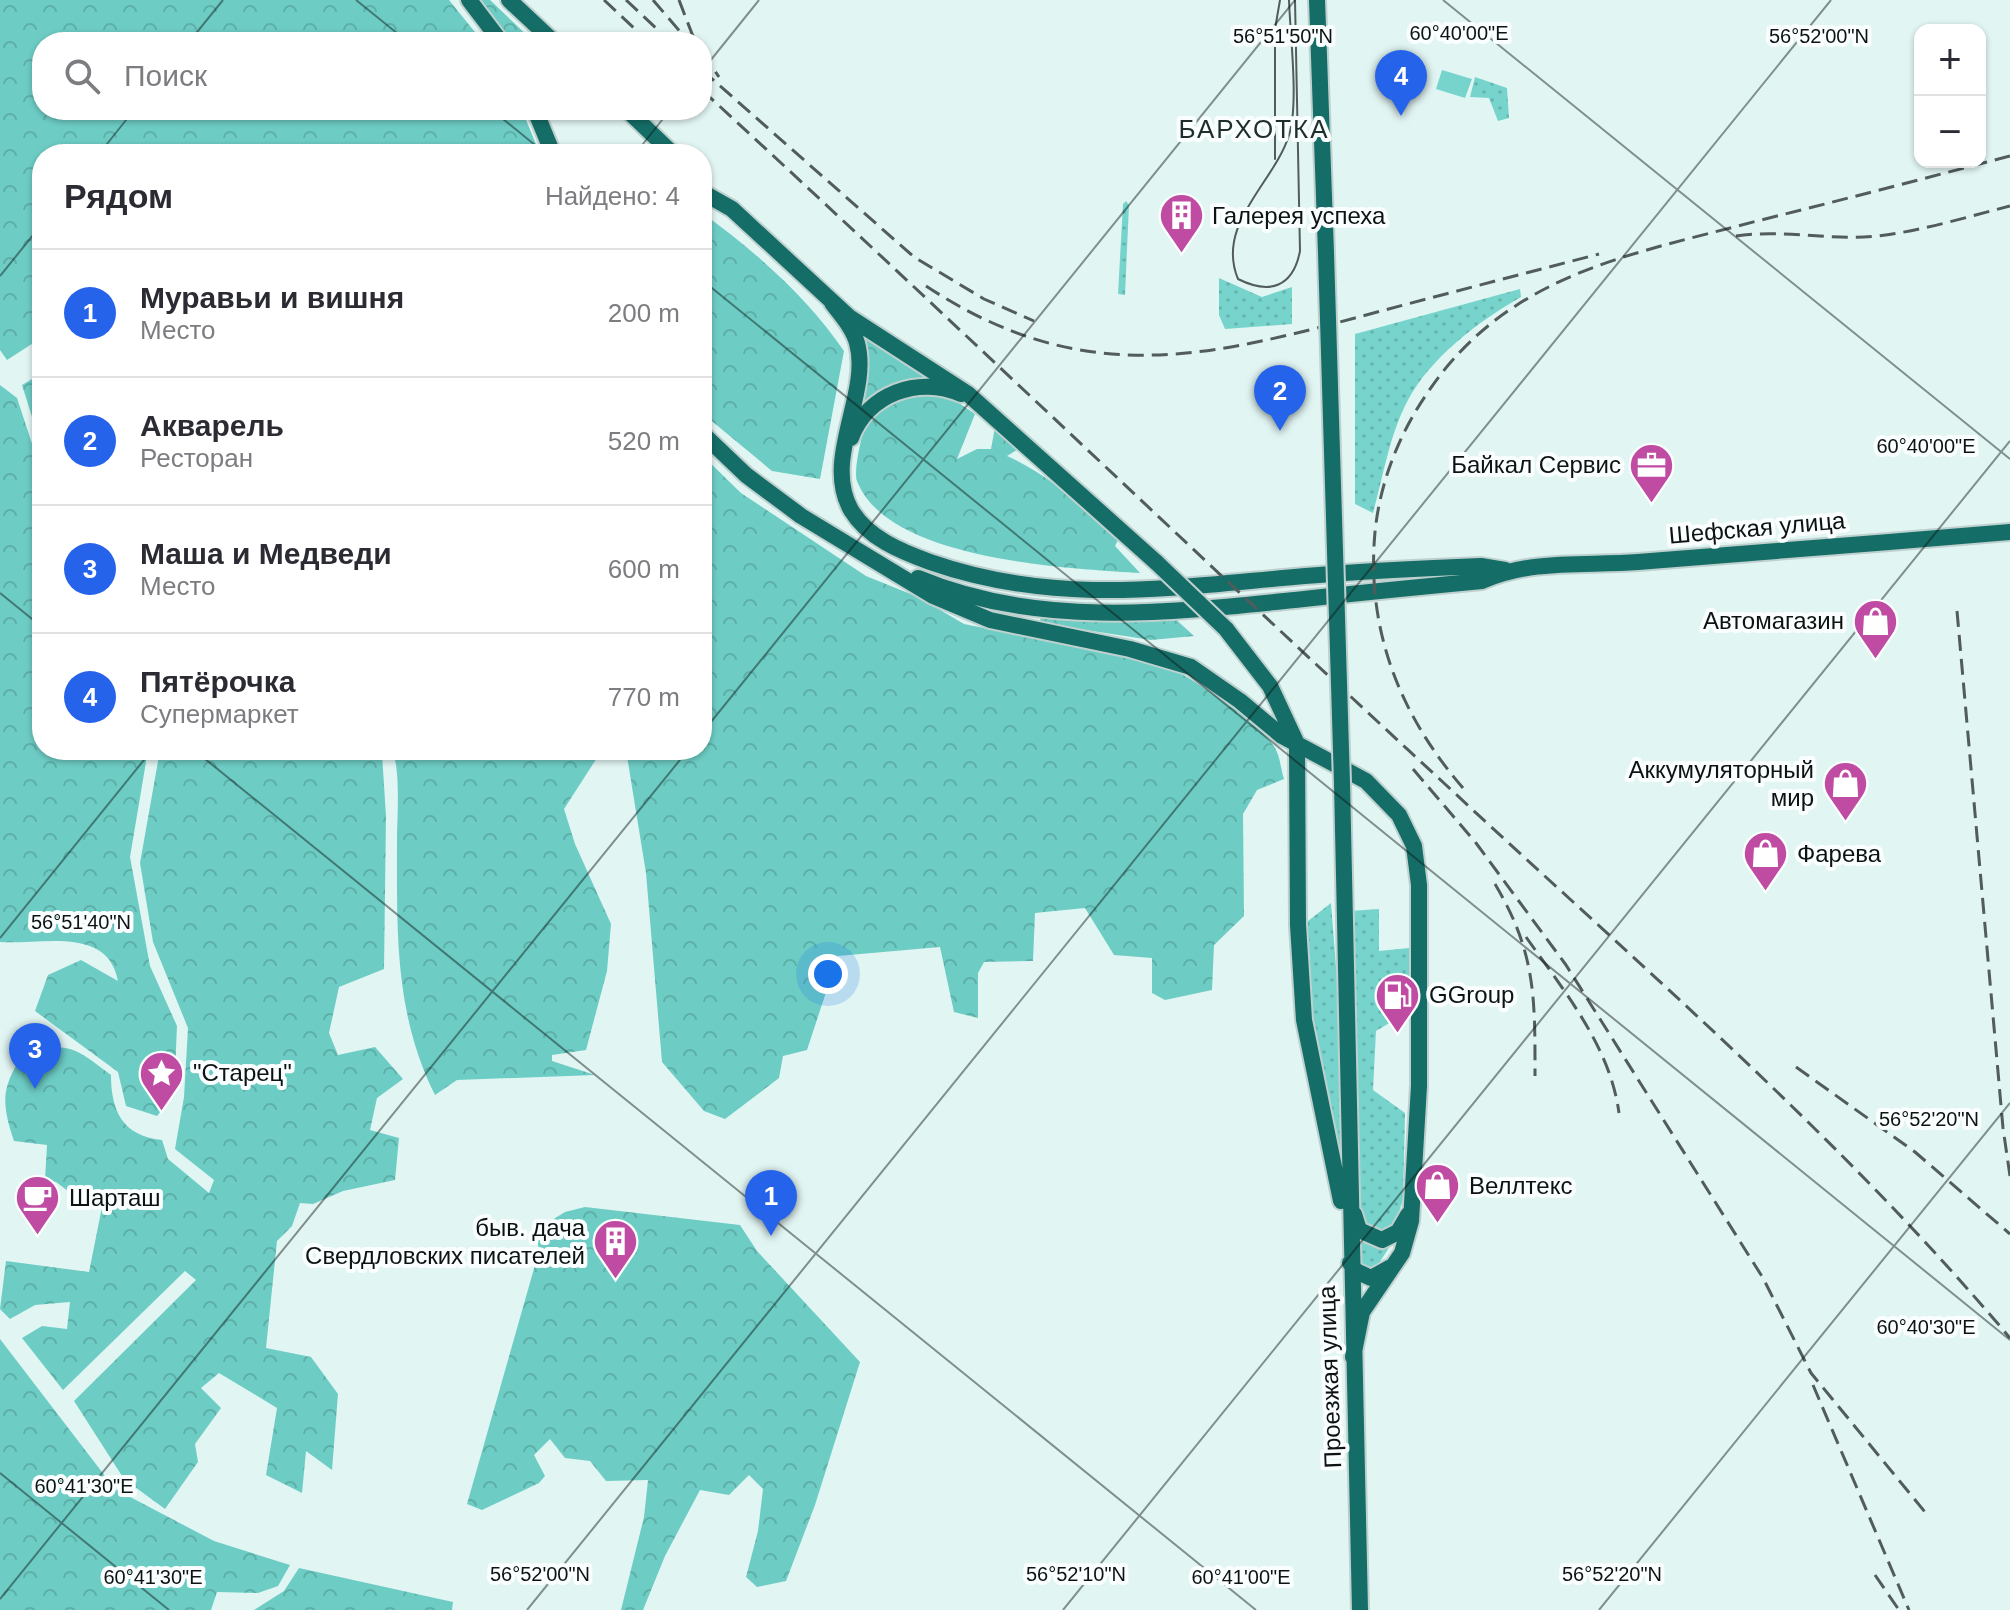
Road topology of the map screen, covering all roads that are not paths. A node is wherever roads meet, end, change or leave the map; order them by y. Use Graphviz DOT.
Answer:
graph roads {
  1 [pos="469,0"];
  2 [pos="509,0"];
  3 [pos="1317,0"];
  4 [pos="493,32"];
  5 [pos="543,32"];
  6 [pos="539,120"];
  7 [pos="637,120"];
  8 [pos="549,144"];
  9 [pos="663,144"];
  10 [pos="712,190"];
  11 [pos="712,198"];
  12 [pos="732,209"];
  13 [pos="832,303"];
  14 [pos="986,408"];
  15 [pos="712,442"];
  16 [pos="843,467"];
  17 [pos="2010,532"];
  18 [pos="869,557"];
  19 [pos="1507,570"];
  20 [pos="1297,744"];
  21 [pos="1351,1194"];
  22 [pos="1413,1198"];
  23 [pos="1350,1256"];
  24 [pos="1394,1266"];
  25 [pos="1353,1357"];
  26 [pos="1360,1610"];
  1 -- 4 [label="main road"];
  2 -- 5 [label="main road"];
  3 -- 21 [label="main road, Проезжая улица, bridge"];
  6 -- 8 [label="main road"];
  7 -- 9 [label="main road"];
  10 -- 12 [label="main road"];
  11 -- 12 [label="main road"];
  12 -- 13 [label="main road"];
  13 -- 14 [label="main road"];
  13 -- 16 [label="main road"];
  14 -- 16 [label="main road"];
  14 -- 20 [label="main road, bridge"];
  15 -- 18 [label="main road"];
  16 -- 19 [label="main road"];
  17 -- 19 [label="main road, Шефская улица"];
  18 -- 19 [label="main road"];
  18 -- 20 [label="main road"];
  20 -- 22 [label="main road"];
  20 -- 23 [label="main road"];
  21 -- 22 [label="main road"];
  21 -- 23 [label="main road, Проезжая улица"];
  22 -- 24 [label="main road"];
  23 -- 24 [label="main road"];
  23 -- 25 [label="main road, Проезжая улица"];
  24 -- 25 [label="main road"];
  25 -- 26 [label="main road, Проезжая улица"];
}
